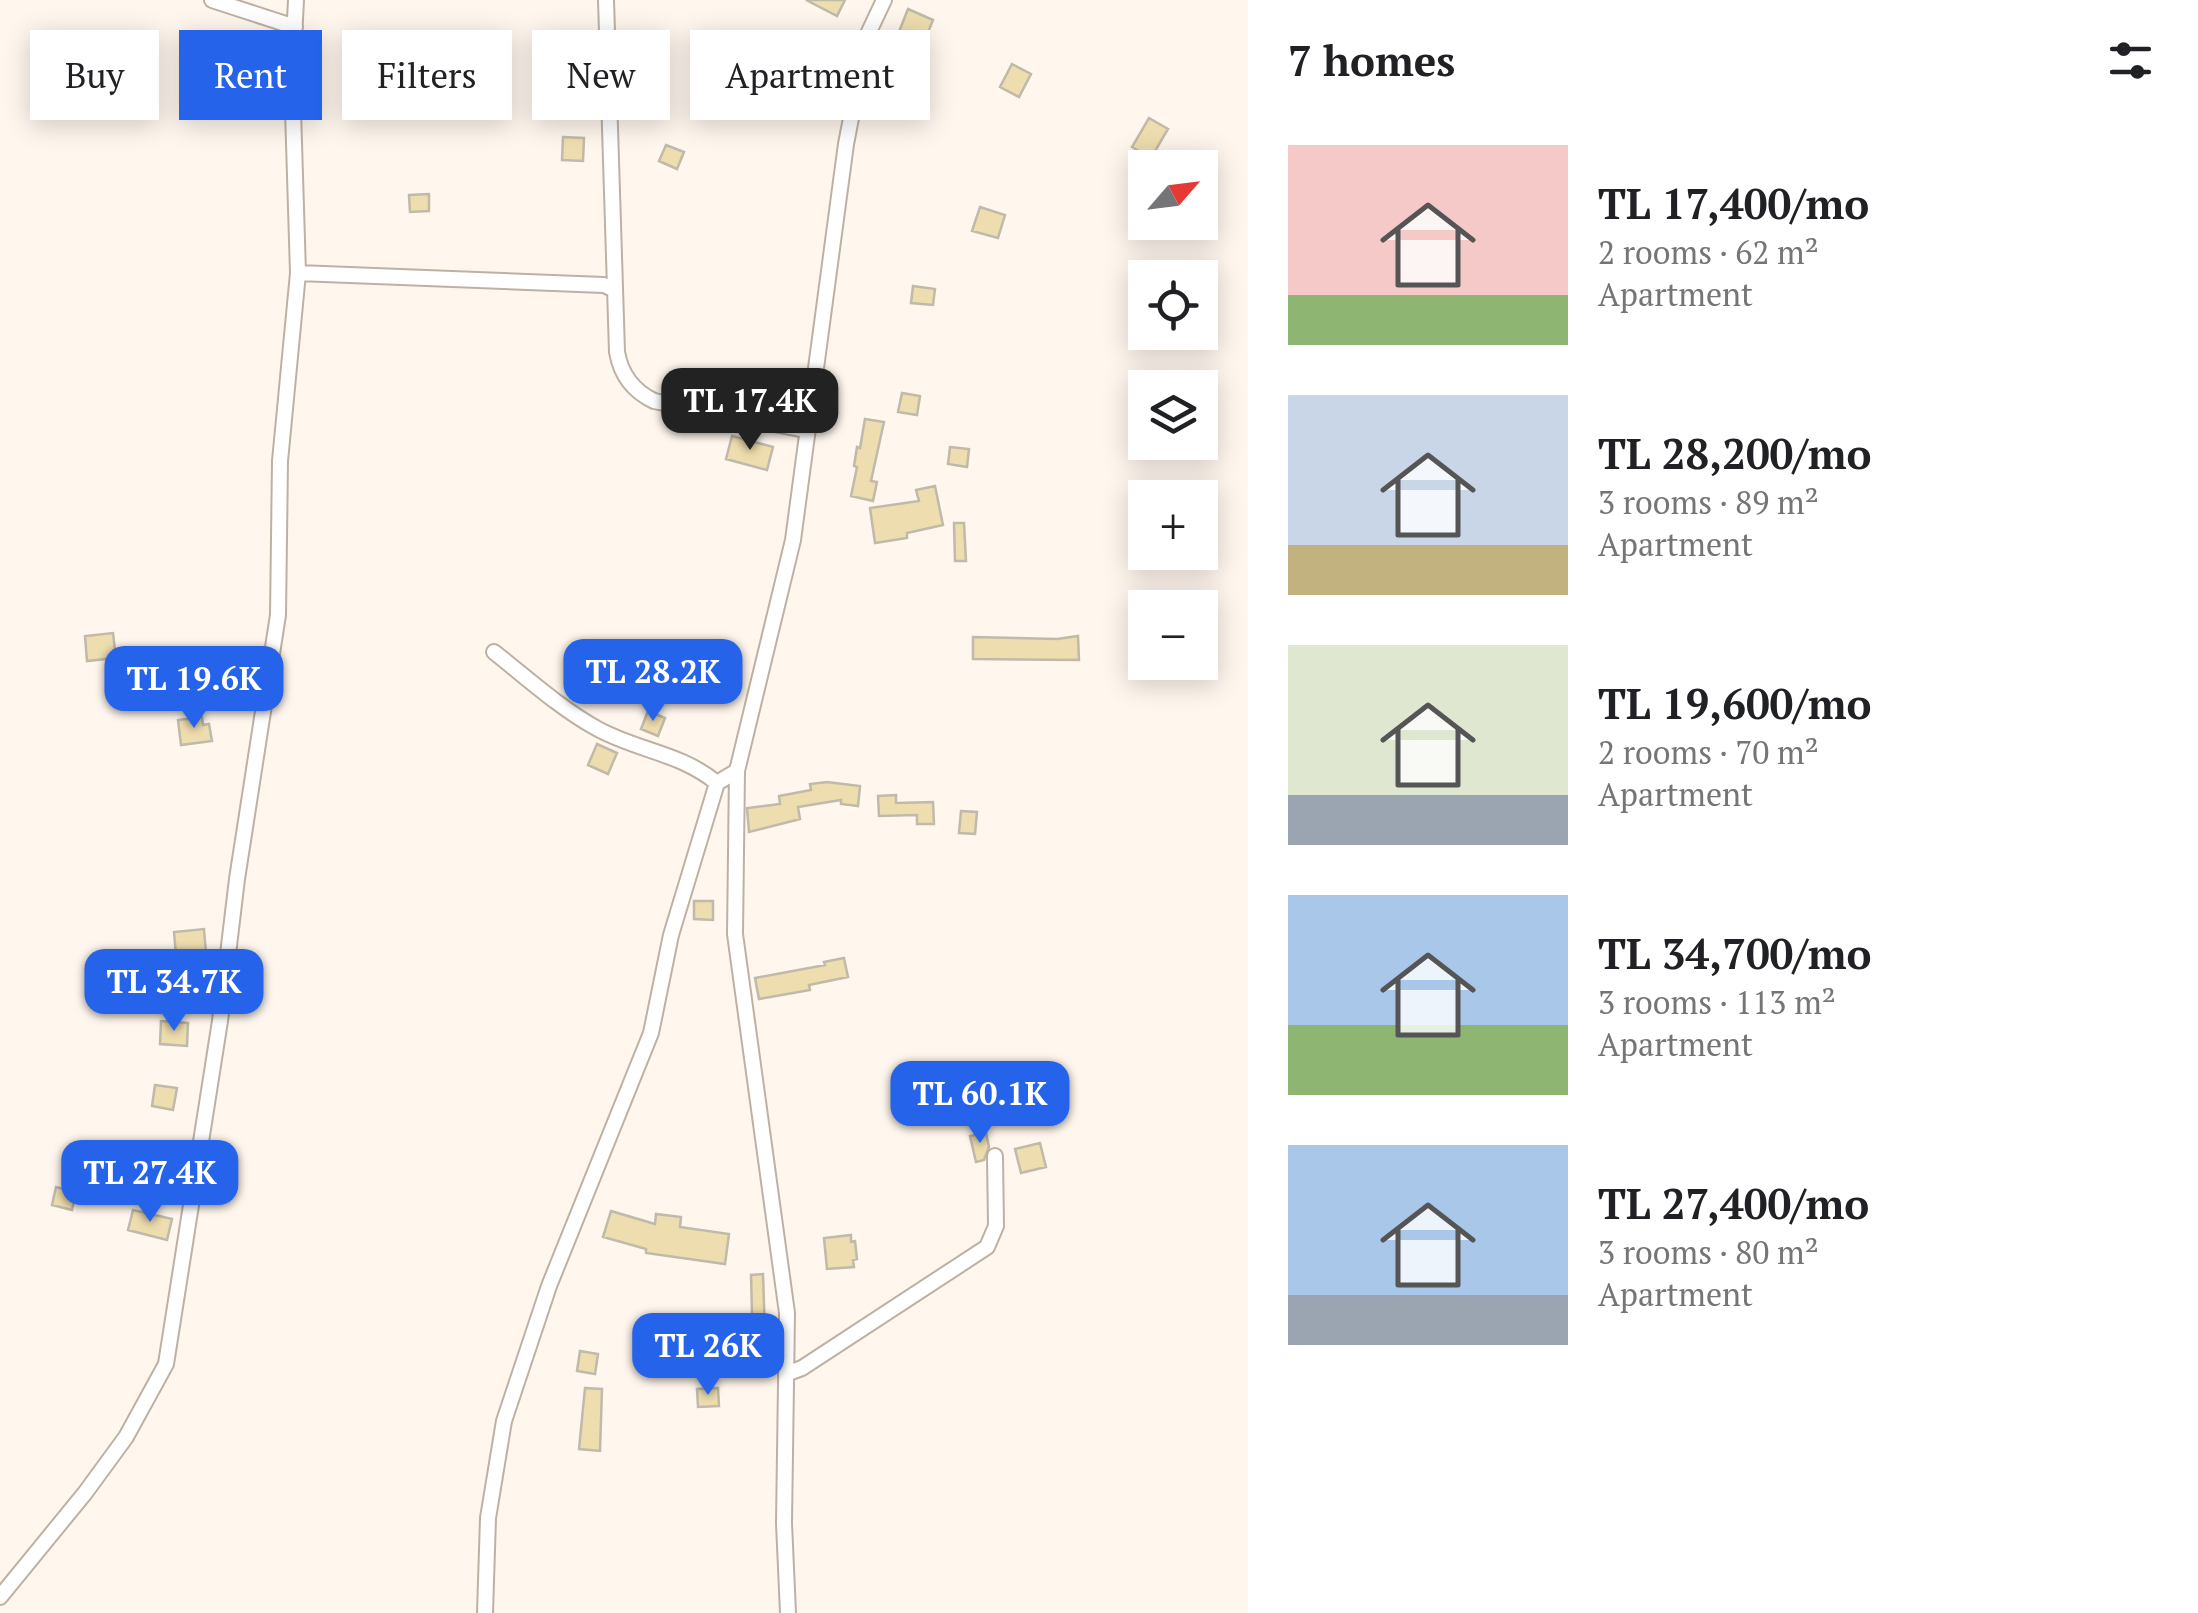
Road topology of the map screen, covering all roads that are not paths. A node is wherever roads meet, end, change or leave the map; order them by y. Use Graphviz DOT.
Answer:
graph roads {
  1 [pos="212,0"];
  2 [pos="296,0"];
  3 [pos="606,0"];
  4 [pos="884,0"];
  5 [pos="295,27"];
  6 [pos="298,272"];
  7 [pos="615,290"];
  8 [pos="806,430"];
  9 [pos="494,652"];
  10 [pos="737,770"];
  11 [pos="717,783"];
  12 [pos="994,1156"];
  13 [pos="786,1374"];
  14 [pos="0,1596"];
  15 [pos="485,1613"];
  16 [pos="788,1613"];
  1 -- 5 [label="street"];
  2 -- 5 [label="street"];
  3 -- 7 [label="street"];
  4 -- 8 [label="street"];
  5 -- 6 [label="street"];
  6 -- 7 [label="street"];
  6 -- 14 [label="street"];
  7 -- 8 [label="street"];
  8 -- 10 [label="street"];
  9 -- 11 [label="street"];
  10 -- 11 [label="street"];
  10 -- 13 [label="street"];
  11 -- 15 [label="street"];
  12 -- 13 [label="street"];
  13 -- 16 [label="street"];
}
